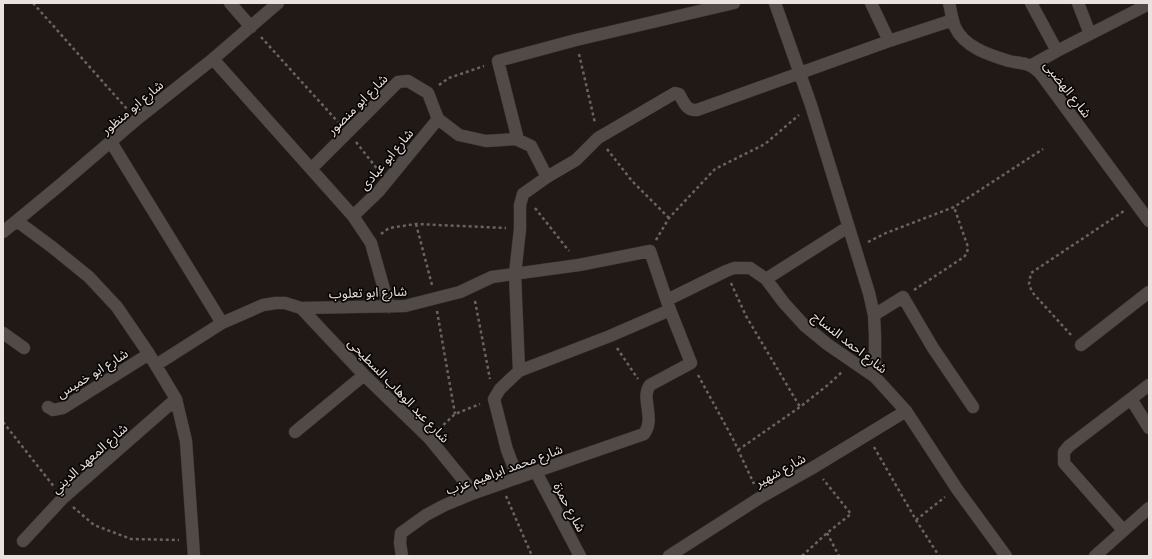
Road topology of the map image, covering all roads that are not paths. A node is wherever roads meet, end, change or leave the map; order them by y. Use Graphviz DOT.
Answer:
graph roads {
  1 [pos="230,3"];
  2 [pos="278,3"];
  3 [pos="734,3"];
  4 [pos="776,3"];
  5 [pos="871,3"];
  6 [pos="949,3"];
  7 [pos="1031,3"];
  8 [pos="1078,3"];
  9 [pos="1149,4"];
  10 [pos="953,20"];
  11 [pos="251,27"];
  12 [pos="1090,34"];
  13 [pos="889,41"];
  14 [pos="1057,51"];
  15 [pos="213,59"];
  16 [pos="1032,65"];
  17 [pos="800,72"];
  18 [pos="438,119"];
  19 [pos="517,139"];
  20 [pos="111,142"];
  21 [pos="311,169"];
  22 [pos="547,177"];
  23 [pos="353,216"];
  24 [pos="16,221"];
  25 [pos="1149,221"];
  26 [pos="848,227"];
  27 [pos="3,232"];
  28 [pos="515,274"];
  29 [pos="766,279"];
  30 [pos="1149,292"];
  31 [pos="668,305"];
  32 [pos="389,307"];
  33 [pos="301,308"];
  34 [pos="874,315"];
  35 [pos="222,323"];
  36 [pos="3,333"];
  37 [pos="1081,345"];
  38 [pos="24,348"];
  39 [pos="149,354"];
  40 [pos="156,365"];
  41 [pos="518,371"];
  42 [pos="364,376"];
  43 [pos="874,377"];
  44 [pos="1149,385"];
  45 [pos="176,399"];
  46 [pos="1131,399"];
  47 [pos="48,407"];
  48 [pos="973,407"];
  49 [pos="906,411"];
  50 [pos="1149,428"];
  51 [pos="295,432"];
  52 [pos="536,472"];
  53 [pos="518,478"];
  54 [pos="474,493"];
  55 [pos="1149,508"];
  56 [pos="1123,530"];
  57 [pos="23,541"];
  58 [pos="194,556"];
  59 [pos="402,556"];
  60 [pos="580,556"];
  61 [pos="669,556"];
  62 [pos="1006,556"];
  63 [pos="1095,556"];
  1 -- 11 [label="street"];
  2 -- 11 [label="street, شارع ابو منظور"];
  3 -- 19 [label="street"];
  4 -- 17 [label="street"];
  5 -- 13 [label="street"];
  6 -- 10 [label="street, شارع الهضبى"];
  7 -- 14 [label="street"];
  8 -- 12 [label="street"];
  9 -- 12 [label="street"];
  10 -- 13 [label="street"];
  10 -- 16 [label="street, شارع الهضبى"];
  11 -- 15 [label="street, شارع ابو منظور"];
  12 -- 14 [label="street"];
  13 -- 17 [label="street"];
  14 -- 16 [label="street"];
  15 -- 20 [label="street, شارع ابو منظور"];
  15 -- 21 [label="street"];
  16 -- 25 [label="street, شارع الهضبى"];
  17 -- 22 [label="street"];
  17 -- 26 [label="street"];
  18 -- 19 [label="street"];
  18 -- 21 [label="street, شارع ابو منصور"];
  18 -- 23 [label="street, شارع ابو عبادى"];
  19 -- 22 [label="street"];
  20 -- 24 [label="street, شارع ابو منظور"];
  20 -- 35 [label="street"];
  21 -- 23 [label="street"];
  22 -- 28 [label="street"];
  23 -- 32 [label="street"];
  24 -- 27 [label="street, شارع ابو منظور"];
  24 -- 39 [label="street"];
  26 -- 29 [label="street"];
  26 -- 34 [label="street"];
  28 -- 31 [label="street, شارع ابو تعلوب"];
  28 -- 32 [label="street, شارع ابو تعلوب"];
  28 -- 41 [label="street"];
  29 -- 31 [label="street, شارع احمد النساج"];
  29 -- 43 [label="street, شارع احمد النساج"];
  30 -- 37 [label="street"];
  31 -- 41 [label="street, شارع احمد النساج"];
  31 -- 52 [label="street, شارع محمد ابراهيم عزب"];
  32 -- 33 [label="street, شارع ابو تعلوب"];
  33 -- 35 [label="street, شارع ابو تعلوب"];
  33 -- 42 [label="street, شارع عبد الوهاب السطيحى"];
  34 -- 43 [label="street"];
  34 -- 48 [label="street"];
  35 -- 40 [label="street, شارع ابو تعلوب"];
  36 -- 38 [label="street"];
  39 -- 40 [label="street"];
  39 -- 47 [label="street, شارع ابو خميس"];
  40 -- 45 [label="street"];
  41 -- 53 [label="street"];
  42 -- 51 [label="street"];
  42 -- 54 [label="street, شارع عبد الوهاب السطيحى"];
  43 -- 49 [label="street, شارع احمد النساج"];
  44 -- 46 [label="street"];
  45 -- 57 [label="street, شارع المعهد الديني"];
  45 -- 58 [label="street"];
  46 -- 50 [label="street"];
  46 -- 56 [label="street"];
  49 -- 61 [label="street, شارع شهير"];
  49 -- 62 [label="street, شارع احمد النساج"];
  52 -- 53 [label="street, شارع محمد ابراهيم عزب"];
  52 -- 60 [label="street, شارع حمزة"];
  53 -- 54 [label="street, شارع محمد ابراهيم عزب"];
  54 -- 59 [label="street, شارع محمد ابراهيم عزب"];
  55 -- 56 [label="street"];
  56 -- 63 [label="street"];
}
